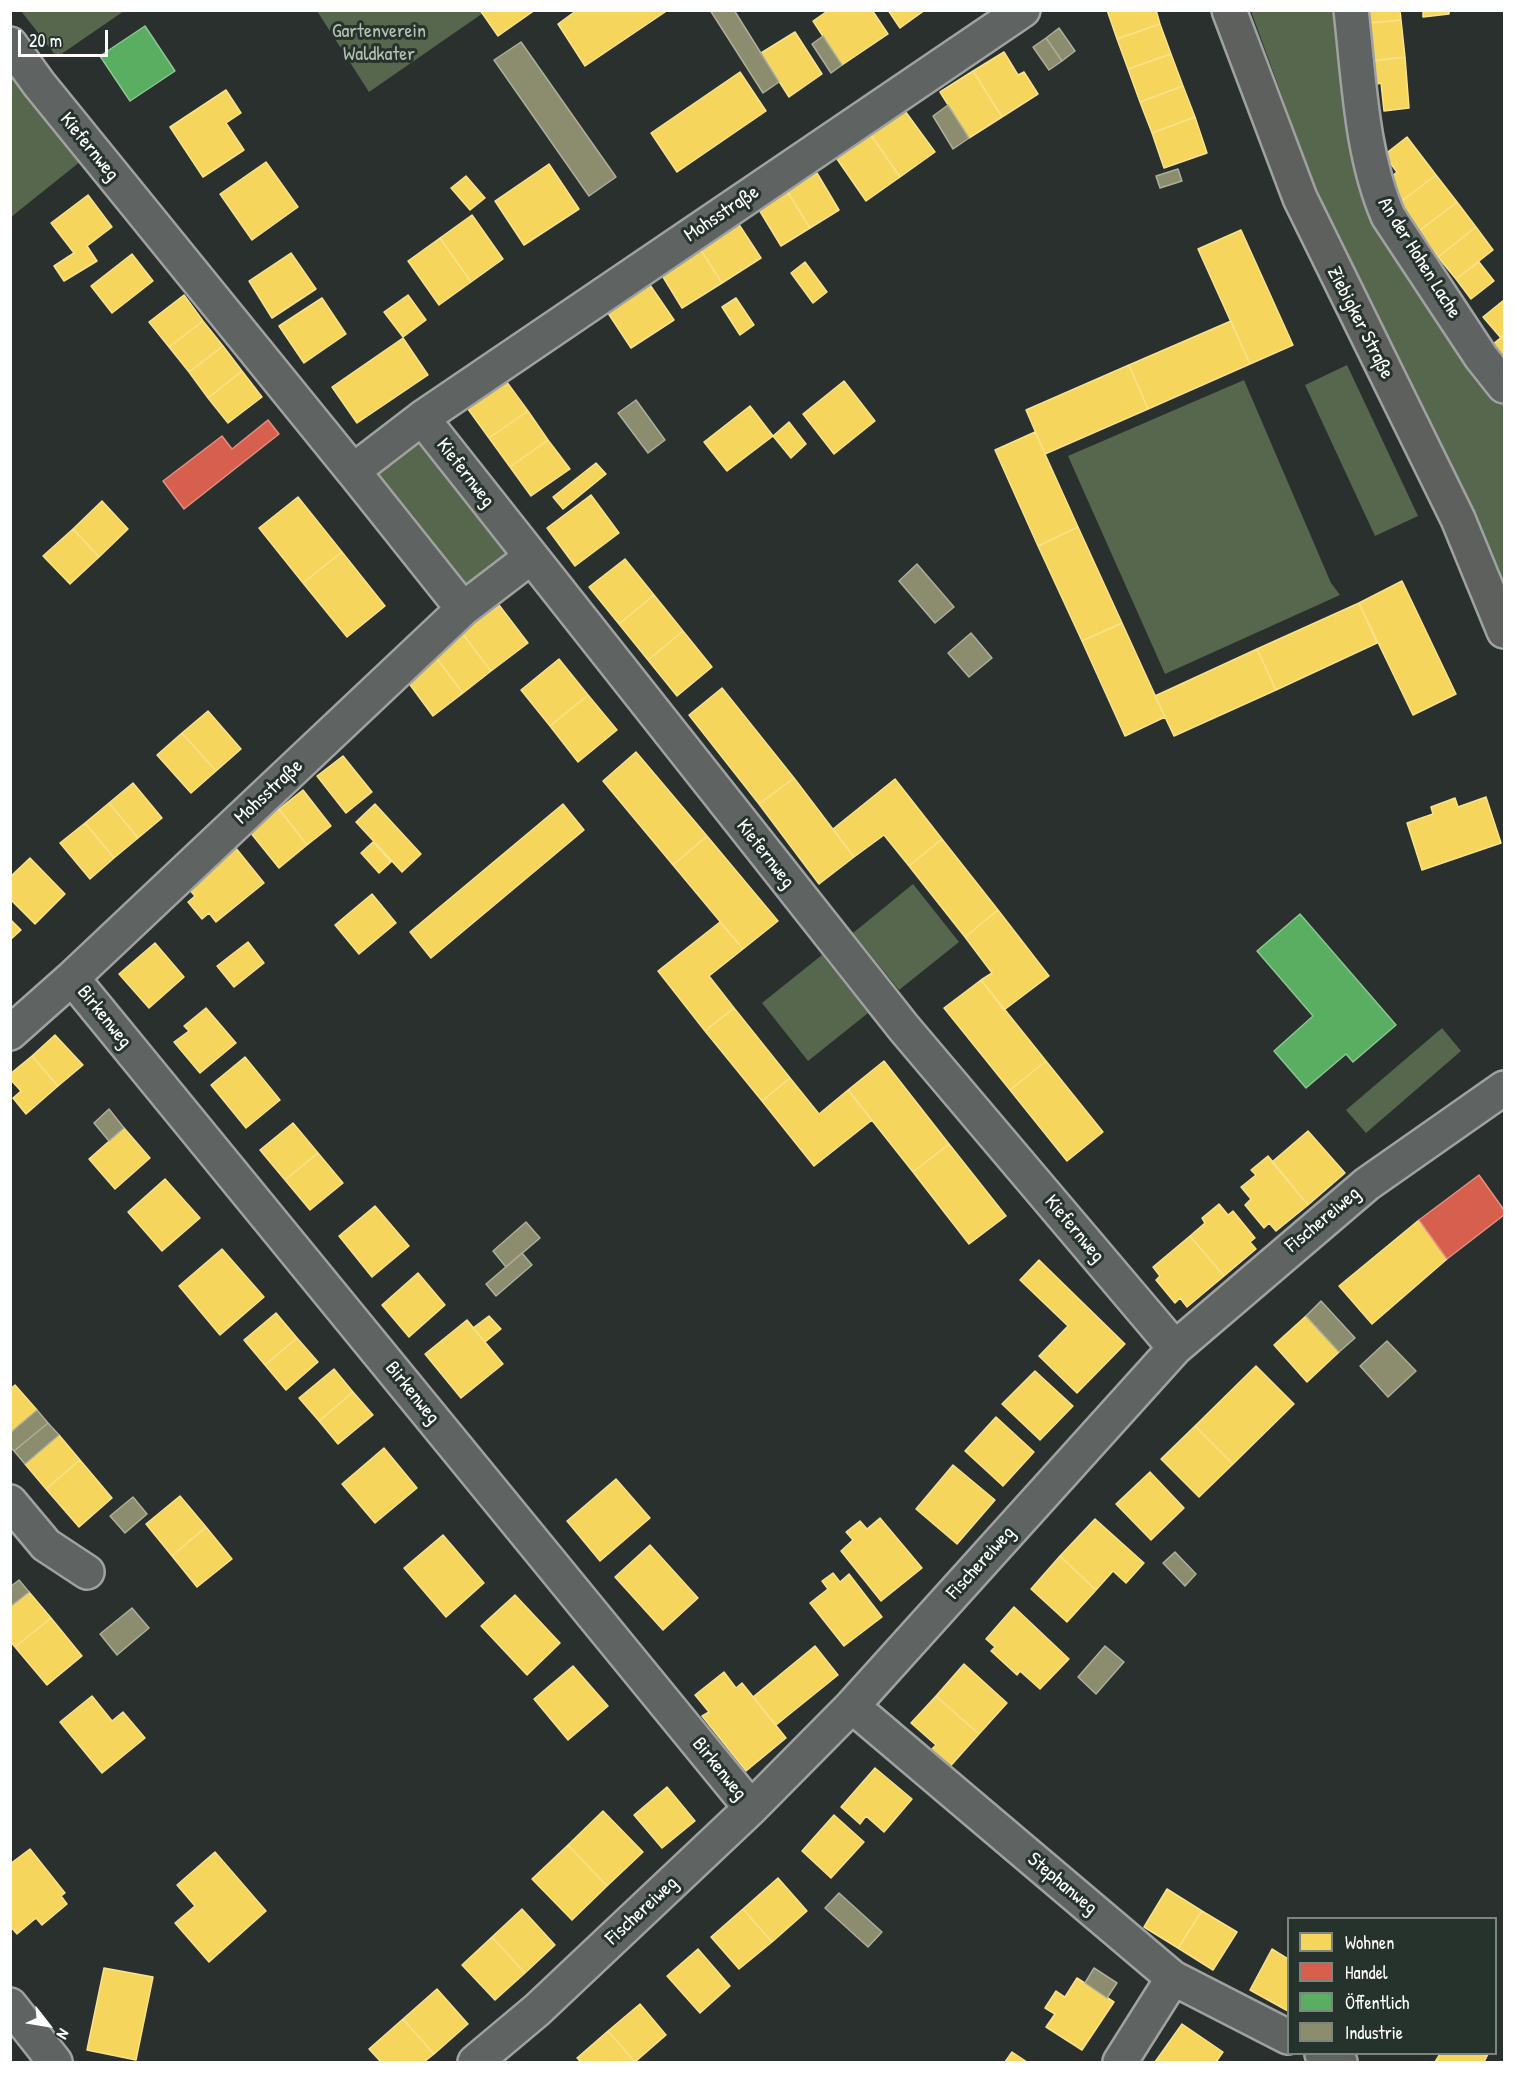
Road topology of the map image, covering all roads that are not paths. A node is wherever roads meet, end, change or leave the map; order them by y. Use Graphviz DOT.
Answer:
graph roads {
  1 [pos="1023,10"];
  2 [pos="1229,10"];
  3 [pos="1351,10"];
  4 [pos="10,44"];
  5 [pos="1504,386"];
  6 [pos="422,418"];
  7 [pos="352,471"];
  8 [pos="531,557"];
  9 [pos="463,609"];
  10 [pos="1504,631"];
  11 [pos="72,978"];
  12 [pos="10,1033"];
  13 [pos="1504,1088"];
  14 [pos="1175,1348"];
  15 [pos="10,1502"];
  16 [pos="87,1572"];
  17 [pos="852,1706"];
  18 [pos="751,1808"];
  19 [pos="1173,1978"];
  20 [pos="10,2005"];
  21 [pos="1287,2036"];
  22 [pos="1324,2055"];
  23 [pos="55,2062"];
  24 [pos="475,2062"];
  25 [pos="1120,2062"];
  26 [pos="1340,2062"];
  1 -- 6 [label="street, Mohsstraße"];
  2 -- 10 [label="main road, Ziebigker Straße"];
  3 -- 5 [label="street, An der Hohen Lache"];
  4 -- 7 [label="street, Kiefernweg"];
  6 -- 7 [label="street, Kiefernweg"];
  6 -- 8 [label="street, Kiefernweg"];
  7 -- 9 [label="street, Kiefernweg"];
  8 -- 9 [label="street, Mohsstraße"];
  8 -- 14 [label="street, Kiefernweg"];
  9 -- 11 [label="street, Mohsstraße"];
  11 -- 12 [label="street, Mohsstraße"];
  11 -- 18 [label="street, Birkenweg"];
  13 -- 14 [label="street, Fischereiweg"];
  14 -- 17 [label="street, Fischereiweg"];
  15 -- 16 [label="street"];
  17 -- 18 [label="street, Fischereiweg"];
  17 -- 19 [label="street, Stephanweg"];
  18 -- 24 [label="street, Fischereiweg"];
  19 -- 21 [label="street, Stephanweg"];
  19 -- 25 [label="street"];
  20 -- 23 [label="street"];
  22 -- 26 [label="street"];
}
